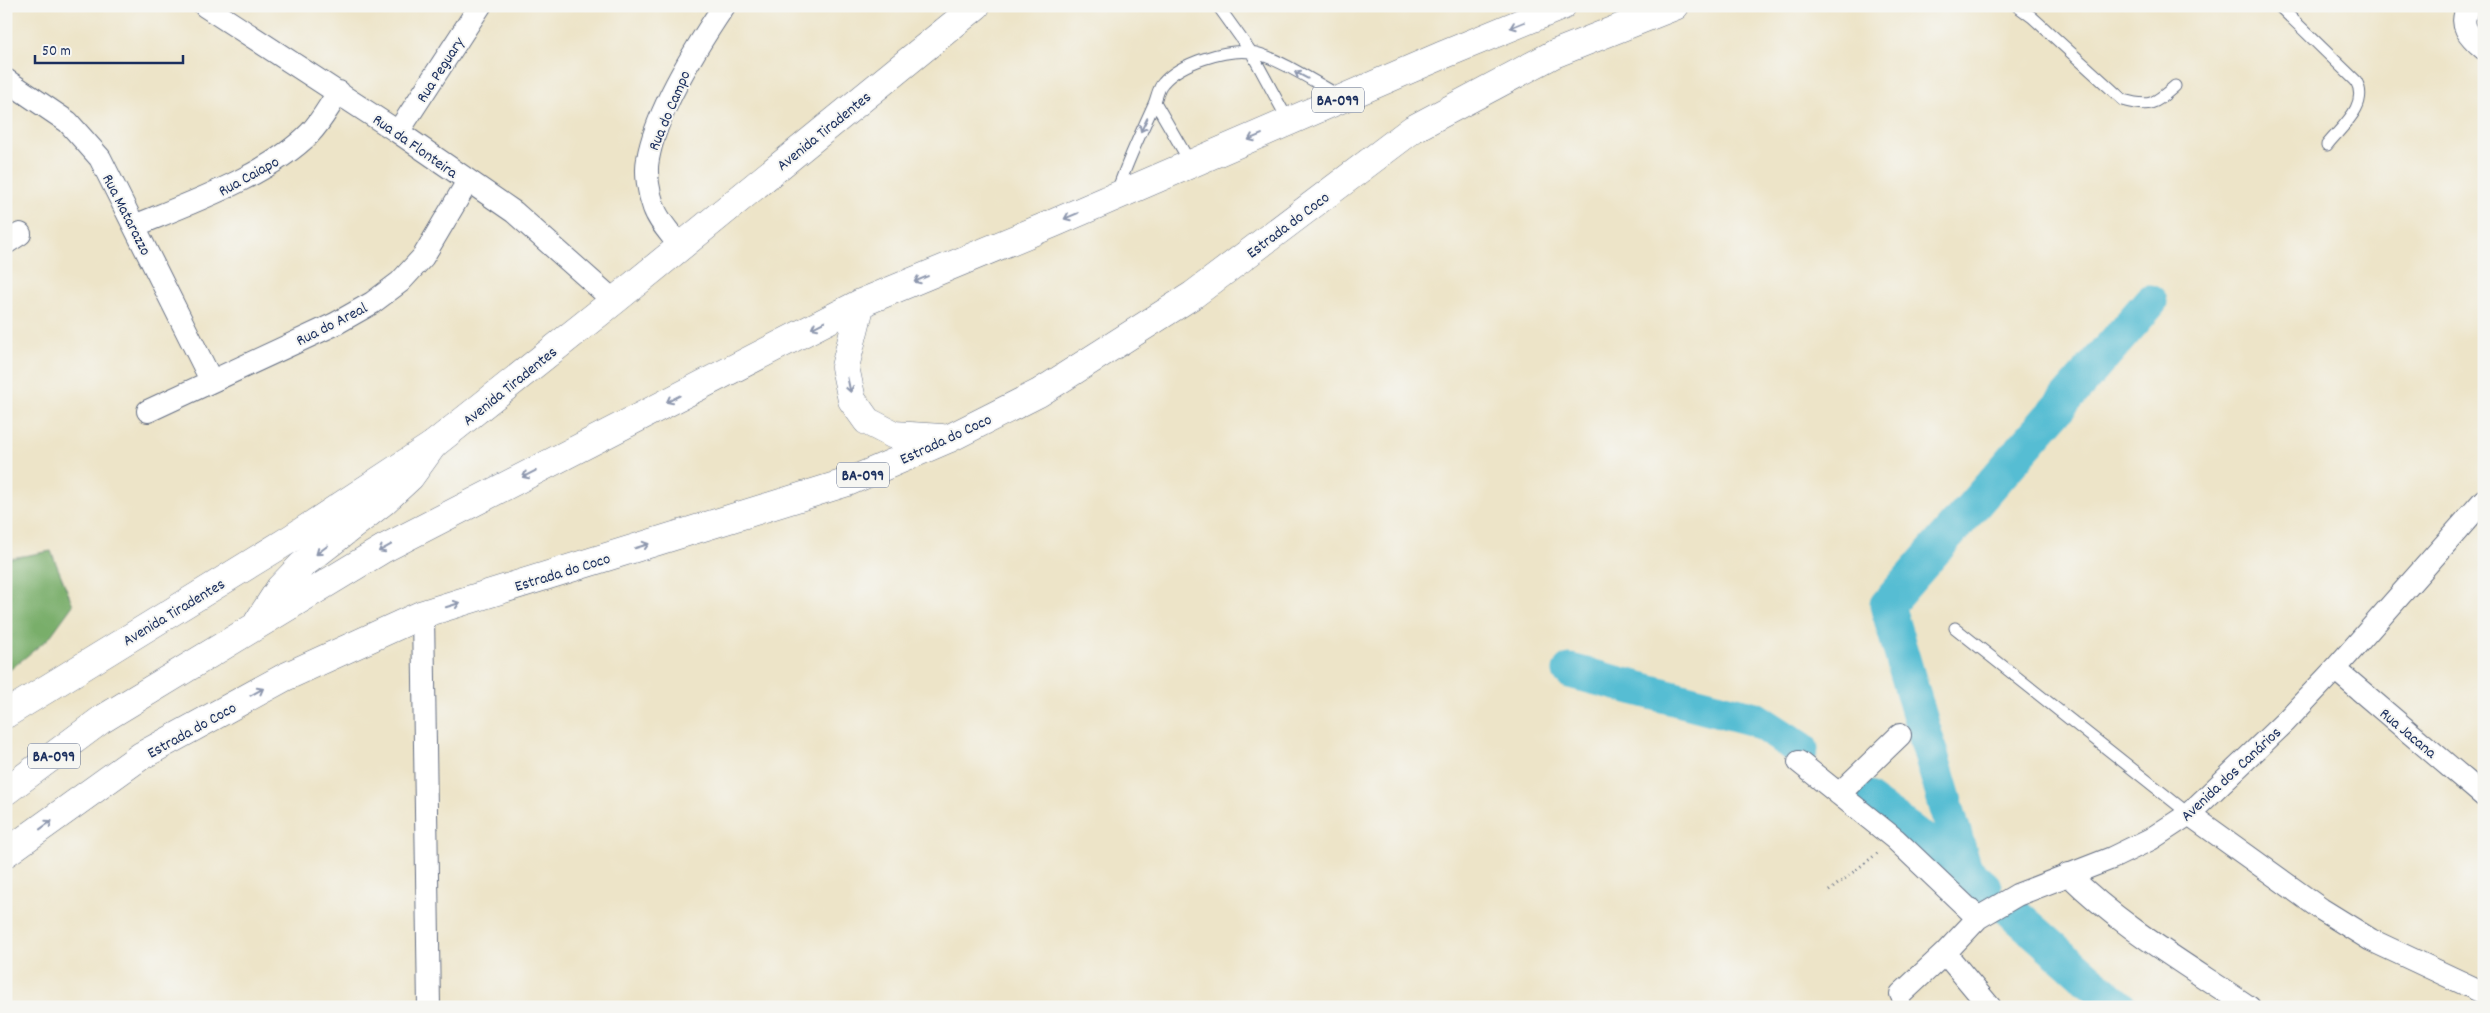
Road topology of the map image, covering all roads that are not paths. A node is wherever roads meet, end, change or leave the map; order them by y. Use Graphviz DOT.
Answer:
graph roads {
  1 [pos="205,6"];
  2 [pos="480,6"];
  3 [pos="724,6"];
  4 [pos="976,6"];
  5 [pos="1218,6"];
  6 [pos="1562,6"];
  7 [pos="1675,6"];
  8 [pos="2017,6"];
  9 [pos="2278,6"];
  10 [pos="2467,13"];
  11 [pos="2484,49"];
  12 [pos="1251,52"];
  13 [pos="6,80"];
  14 [pos="2175,86"];
  15 [pos="339,92"];
  16 [pos="1344,98"];
  17 [pos="1155,102"];
  18 [pos="1289,122"];
  19 [pos="398,132"];
  20 [pos="2327,145"];
  21 [pos="1190,164"];
  22 [pos="468,181"];
  23 [pos="1115,197"];
  24 [pos="134,226"];
  25 [pos="680,246"];
  26 [pos="614,301"];
  27 [pos="862,303"];
  28 [pos="211,380"];
  29 [pos="148,411"];
  30 [pos="948,439"];
  31 [pos="433,445"];
  32 [pos="2484,500"];
  33 [pos="423,614"];
  34 [pos="255,627"];
  35 [pos="1955,628"];
  36 [pos="2335,669"];
  37 [pos="6,714"];
  38 [pos="1900,736"];
  39 [pos="1799,762"];
  40 [pos="6,791"];
  41 [pos="1839,794"];
  42 [pos="2484,796"];
  43 [pos="2189,814"];
  44 [pos="6,854"];
  45 [pos="2068,874"];
  46 [pos="1978,918"];
  47 [pos="1946,954"];
  48 [pos="2484,993"];
  49 [pos="1901,994"];
  50 [pos="429,1007"];
  51 [pos="1990,1007"];
  52 [pos="2249,1007"];
  1 -- 15 [label="street, Rua da Flonteira"];
  2 -- 19 [label="street, Rua Peguary"];
  3 -- 25 [label="street, Rua do Campo"];
  4 -- 25 [label="main road, Avenida Tiradentes"];
  5 -- 12 [label="lane"];
  6 -- 16 [label="main road, BA-099, one-way"];
  7 -- 30 [label="main road, Estrada do Coco / BA-099"];
  8 -- 14 [label="lane"];
  9 -- 20 [label="lane"];
  10 -- 11 [label="street"];
  16 -- 12 [label="lane, one-way"];
  12 -- 17 [label="lane"];
  12 -- 18 [label="lane"];
  13 -- 24 [label="street, Rua Matarazzo"];
  15 -- 19 [label="street, Rua da Flonteira"];
  15 -- 24 [label="street, Rua Caiapo"];
  16 -- 18 [label="main road, BA-099"];
  17 -- 21 [label="lane"];
  17 -- 23 [label="lane, one-way"];
  18 -- 21 [label="main road, BA-099, one-way"];
  19 -- 22 [label="street, Rua da Flonteira"];
  21 -- 23 [label="main road, BA-099"];
  22 -- 26 [label="street, Rua da Flonteira"];
  22 -- 28 [label="street, Rua do Areal"];
  23 -- 27 [label="main road, BA-099, one-way"];
  24 -- 28 [label="street, Rua Matarazzo"];
  25 -- 26 [label="main road, Avenida Tiradentes"];
  26 -- 31 [label="main road, Avenida Tiradentes"];
  27 -- 30 [label="main road, one-way"];
  27 -- 34 [label="main road, BA-099, one-way"];
  28 -- 29 [label="street, Rua do Areal"];
  33 -- 30 [label="main road, Estrada do Coco / BA-099, one-way"];
  31 -- 34 [label="main road, one-way"];
  31 -- 37 [label="main road, Avenida Tiradentes"];
  32 -- 36 [label="street, Avenida dos Canários"];
  44 -- 33 [label="main road, Estrada do Coco / BA-099, one-way"];
  33 -- 50 [label="street"];
  34 -- 40 [label="main road, BA-099"];
  35 -- 43 [label="lane"];
  36 -- 42 [label="street, Rua Jacana"];
  36 -- 43 [label="street, Avenida dos Canários"];
  38 -- 41 [label="street"];
  39 -- 41 [label="street"];
  41 -- 46 [label="street"];
  43 -- 45 [label="street, Avenida dos Canários"];
  43 -- 48 [label="street"];
  45 -- 46 [label="street, Avenida dos Canários"];
  45 -- 52 [label="street"];
  46 -- 47 [label="street, Avenida dos Canários"];
  47 -- 49 [label="street, Avenida dos Canários"];
  47 -- 51 [label="street"];
}
